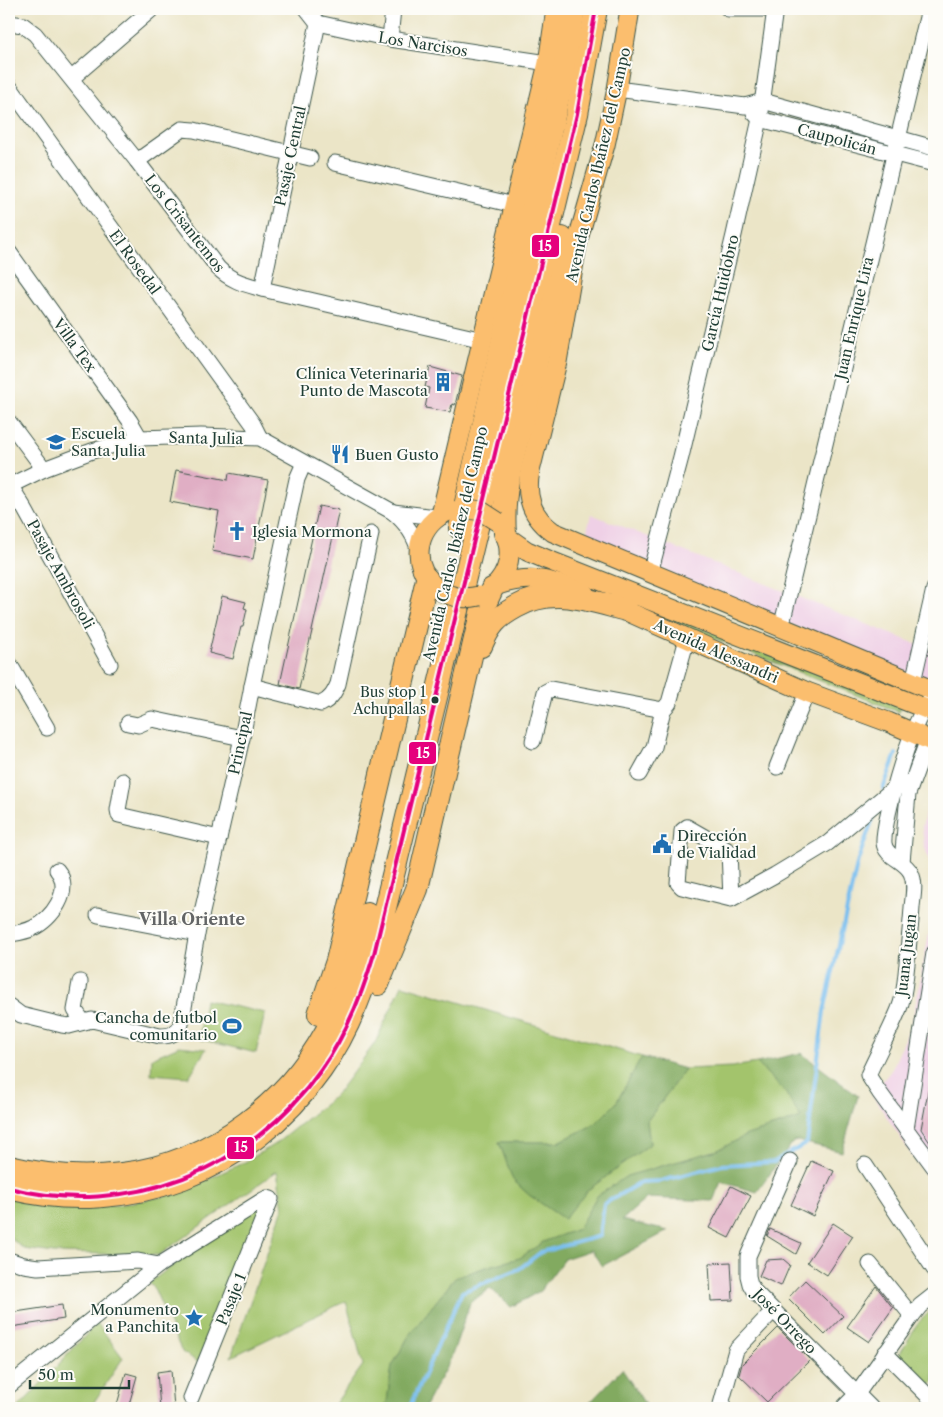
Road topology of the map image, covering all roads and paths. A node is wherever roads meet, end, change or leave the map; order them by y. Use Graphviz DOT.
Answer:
graph roads {
  1 [pos="152,9"];
  2 [pos="307,9"];
  3 [pos="393,9"];
  4 [pos="556,9"];
  5 [pos="574,9"];
  6 [pos="596,9"];
  7 [pos="605,9"];
  8 [pos="630,9"];
  9 [pos="728,9"];
  10 [pos="776,9"];
  11 [pos="929,9"];
  12 [pos="9,23"];
  13 [pos="318,23"];
  14 [pos="390,39"];
  15 [pos="548,63"];
  16 [pos="72,78"];
  17 [pos="583,84"];
  18 [pos="9,86"];
  19 [pos="617,89"];
  20 [pos="763,102"];
  21 [pos="745,106"];
  22 [pos="577,114"];
  23 [pos="760,118"];
  24 [pos="896,146"];
  25 [pos="934,148"];
  26 [pos="291,153"];
  27 [pos="310,158"];
  28 [pos="137,161"];
  29 [pos="335,163"];
  30 [pos="934,164"];
  31 [pos="514,205"];
  32 [pos="9,252"];
  33 [pos="262,289"];
  34 [pos="483,340"];
  35 [pos="9,422"];
  36 [pos="140,438"];
  37 [pos="260,438"];
  38 [pos="304,463"];
  39 [pos="44,469"];
  40 [pos="9,486"];
  41 [pos="393,512"];
  42 [pos="439,516"];
  43 [pos="503,531"];
  44 [pos="371,534"];
  45 [pos="419,552"];
  46 [pos="650,573"];
  47 [pos="432,584"];
  48 [pos="934,589"];
  49 [pos="489,590"];
  50 [pos="626,610"];
  51 [pos="781,628"];
  52 [pos="687,639"];
  53 [pos="9,663"];
  54 [pos="110,664"];
  55 [pos="913,682"];
  56 [pos="465,684"];
  57 [pos="252,686"];
  58 [pos="934,690"];
  59 [pos="807,692"];
  60 [pos="931,706"];
  61 [pos="663,710"];
  62 [pos="128,724"];
  63 [pos="47,728"];
  64 [pos="242,738"];
  65 [pos="925,738"];
  66 [pos="533,741"];
  67 [pos="776,767"];
  68 [pos="639,774"];
  69 [pos="912,781"];
  70 [pos="123,782"];
  71 [pos="893,789"];
  72 [pos="219,838"];
  73 [pos="902,862"];
  74 [pos="57,870"];
  75 [pos="731,899"];
  76 [pos="98,915"];
  77 [pos="9,934"];
  78 [pos="197,934"];
  79 [pos="934,953"];
  80 [pos="80,982"];
  81 [pos="9,1006"];
  82 [pos="900,1008"];
  83 [pos="930,1011"];
  84 [pos="83,1022"];
  85 [pos="333,1051"];
  86 [pos="277,1097"];
  87 [pos="906,1129"];
  88 [pos="790,1161"];
  89 [pos="865,1166"];
  90 [pos="9,1167"];
  91 [pos="934,1168"];
  92 [pos="9,1188"];
  93 [pos="9,1260"];
  94 [pos="870,1264"];
  95 [pos="159,1265"];
  96 [pos="934,1268"];
  97 [pos="934,1296"];
  98 [pos="773,1311"];
  99 [pos="912,1316"];
  100 [pos="885,1353"];
  101 [pos="9,1386"];
  102 [pos="857,1394"];
  103 [pos="191,1398"];
  104 [pos="934,1402"];
  105 [pos="720,1408"];
  106 [pos="843,1408"];
  107 [pos="872,1408"];
  1 -- 16 [label="street"];
  2 -- 13 [label="street"];
  3 -- 14 [label="street"];
  4 -- 15 [label="main road, Avenida Carlos Ibáñez del Campo"];
  5 -- 86 [label="highway, Avenida Carlos Ibáñez del Campo"];
  6 -- 17 [label="highway, Avenida Carlos Ibáñez del Campo"];
  7 -- 17 [label="highway"];
  8 -- 19 [label="main road, Avenida Carlos Ibáñez del Campo"];
  9 -- 10 [label="street"];
  10 -- 20 [label="street, García Huidobro"];
  11 -- 24 [label="street, Juan Enrique Lira"];
  12 -- 16 [label="street, Los Crisantemos"];
  13 -- 14 [label="street, Los Narcisos"];
  13 -- 26 [label="street, Pasaje Central"];
  14 -- 15 [label="street, Los Narcisos"];
  15 -- 31 [label="main road, Avenida Carlos Ibáñez del Campo"];
  16 -- 28 [label="street, Los Crisantemos"];
  17 -- 22 [label="highway, Avenida Carlos Ibáñez del Campo"];
  18 -- 37 [label="street, El Rosedal"];
  19 -- 21 [label="street, Caupolicán"];
  19 -- 46 [label="main road, Avenida Carlos Ibáñez del Campo"];
  20 -- 21 [label="street, Caupolicán"];
  20 -- 23 [label="street, García Huidobro"];
  20 -- 24 [label="street, Caupolicán"];
  21 -- 23 [label="street, Caupolicán"];
  22 -- 43 [label="highway"];
  22 -- 85 [label="highway, Avenida Carlos Ibáñez del Campo"];
  23 -- 24 [label="street, Caupolicán"];
  23 -- 46 [label="street, García Huidobro"];
  24 -- 25 [label="street, Caupolicán"];
  24 -- 30 [label="street, Caupolicán"];
  24 -- 51 [label="street, Juan Enrique Lira"];
  26 -- 27 [label="street"];
  26 -- 28 [label="street"];
  26 -- 33 [label="street, Pasaje Central"];
  28 -- 33 [label="street, Los Crisantemos"];
  29 -- 31 [label="street"];
  31 -- 34 [label="main road, Avenida Carlos Ibáñez del Campo"];
  32 -- 36 [label="street, Villa Tex"];
  33 -- 34 [label="street, Los Crisantemos"];
  34 -- 42 [label="main road, Avenida Carlos Ibáñez del Campo"];
  35 -- 39 [label="street"];
  36 -- 37 [label="street, Santa Julia"];
  36 -- 39 [label="street, Santa Julia"];
  37 -- 38 [label="street, Santa Julia"];
  38 -- 41 [label="street, Santa Julia"];
  38 -- 57 [label="street, Principal"];
  39 -- 40 [label="street, Santa Julia"];
  40 -- 54 [label="street, Pasaje Ambrosoli"];
  41 -- 42 [label="street, Santa Julia"];
  41 -- 45 [label="street, Santa Julia"];
  42 -- 43 [label="main road, bridge"];
  42 -- 45 [label="main road"];
  43 -- 49 [label="main road"];
  43 -- 60 [label="main road, Avenida Alessandri"];
  44 -- 57 [label="street"];
  45 -- 47 [label="main road"];
  46 -- 51 [label="main road"];
  47 -- 49 [label="main road, bridge"];
  47 -- 86 [label="highway"];
  48 -- 55 [label="street"];
  49 -- 50 [label="main road, Avenida Alessandri"];
  49 -- 56 [label="highway"];
  50 -- 52 [label="main road, Avenida Alessandri"];
  50 -- 56 [label="highway"];
  51 -- 55 [label="main road"];
  52 -- 59 [label="main road, Avenida Alessandri"];
  52 -- 61 [label="street"];
  53 -- 63 [label="street"];
  55 -- 58 [label="main road"];
  56 -- 85 [label="highway"];
  57 -- 64 [label="street, Principal"];
  59 -- 65 [label="main road, Avenida Alessandri"];
  59 -- 67 [label="street"];
  60 -- 65 [label="street"];
  61 -- 66 [label="street"];
  61 -- 68 [label="street"];
  62 -- 64 [label="street"];
  64 -- 72 [label="street, Principal"];
  65 -- 69 [label="street"];
  65 -- 71 [label="street, Juana Jugan"];
  69 -- 71 [label="street"];
  69 -- 73 [label="street"];
  70 -- 72 [label="street"];
  71 -- 73 [label="street, Juana Jugan"];
  71 -- 75 [label="street"];
  72 -- 78 [label="street, Principal"];
  73 -- 82 [label="street, Juana Jugan"];
  74 -- 77 [label="street"];
  75 -- 75 [label="street"];
  76 -- 78 [label="street"];
  78 -- 84 [label="street, Principal"];
  79 -- 83 [label="street"];
  80 -- 84 [label="street"];
  81 -- 84 [label="street"];
  82 -- 83 [label="street"];
  82 -- 87 [label="street, Juana Jugan"];
  83 -- 87 [label="street"];
  85 -- 92 [label="highway, Avenida Carlos Ibáñez del Campo"];
  86 -- 90 [label="highway, Avenida Carlos Ibáñez del Campo"];
  87 -- 91 [label="street"];
  88 -- 98 [label="street, José Orrego"];
  89 -- 96 [label="street"];
  93 -- 95 [label="street"];
  94 -- 99 [label="street"];
  95 -- 101 [label="street"];
  95 -- 103 [label="street, Pasaje 1"];
  97 -- 99 [label="street"];
  98 -- 102 [label="street, José Orrego"];
  98 -- 105 [label="street"];
  99 -- 100 [label="street"];
  100 -- 102 [label="street"];
  100 -- 104 [label="street"];
  102 -- 106 [label="street"];
  102 -- 107 [label="street, José Orrego"];
}
